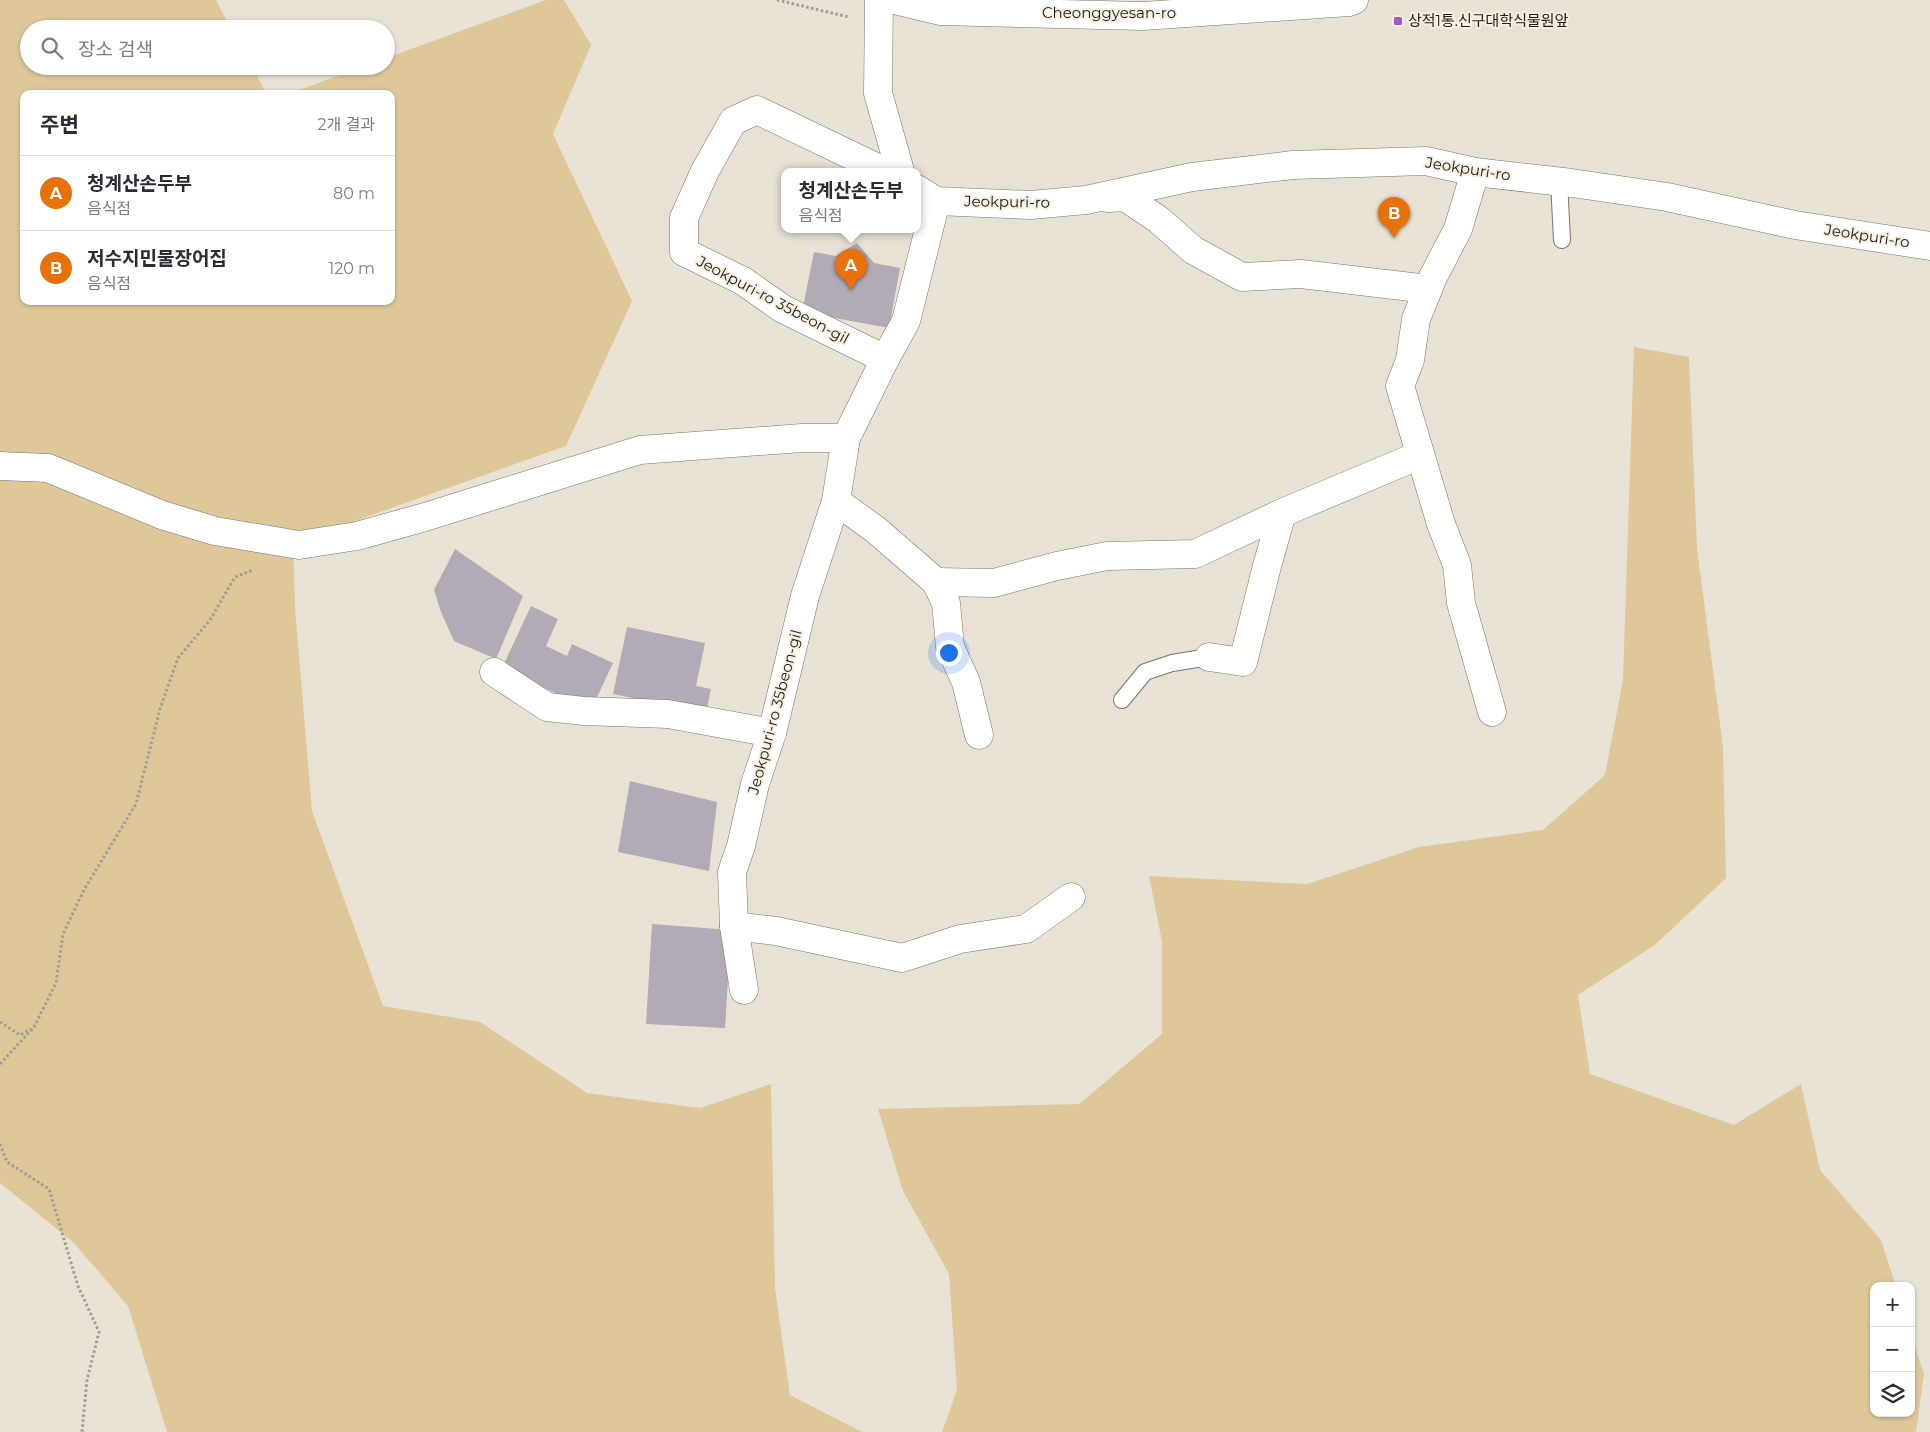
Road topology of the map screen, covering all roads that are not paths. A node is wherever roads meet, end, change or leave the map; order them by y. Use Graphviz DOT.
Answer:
graph roads {
  1 [pos="879,0"];
  2 [pos="894,0"];
  3 [pos="1354,0"];
  4 [pos="878,168"];
  5 [pos="899,168"];
  6 [pos="1475,172"];
  7 [pos="1559,181"];
  8 [pos="927,195"];
  9 [pos="1086,200"];
  10 [pos="921,231"];
  11 [pos="921,233"];
  12 [pos="1562,240"];
  13 [pos="1930,246"];
  14 [pos="1428,289"];
  15 [pos="885,359"];
  16 [pos="846,438"];
  17 [pos="1420,455"];
  18 [pos="0,466"];
  19 [pos="836,501"];
  20 [pos="1282,514"];
  21 [pos="936,582"];
  22 [pos="1209,657"];
  23 [pos="494,672"];
  24 [pos="1122,700"];
  25 [pos="1492,712"];
  26 [pos="772,733"];
  27 [pos="979,734"];
  28 [pos="1071,897"];
  29 [pos="734,926"];
  30 [pos="744,990"];
  1 -- 5 [label="street"];
  2 -- 3 [label="street, Cheonggyesan-ro"];
  4 -- 15 [label="street, Jeokpuri-ro 35beon-gil"];
  6 -- 7 [label="street, Jeokpuri-ro"];
  6 -- 9 [label="street, Jeokpuri-ro"];
  6 -- 14 [label="street"];
  7 -- 12 [label="lane"];
  7 -- 13 [label="street, Jeokpuri-ro"];
  8 -- 9 [label="street, Jeokpuri-ro"];
  8 -- 10 [label="street, Jeokpuri-ro 35beon-gil"];
  9 -- 14 [label="street"];
  11 -- 15 [label="street, Jeokpuri-ro 35beon-gil"];
  14 -- 17 [label="street"];
  15 -- 16 [label="street, Jeokpuri-ro 35beon-gil"];
  16 -- 18 [label="street"];
  16 -- 19 [label="street, Jeokpuri-ro 35beon-gil"];
  17 -- 20 [label="street"];
  17 -- 25 [label="street"];
  19 -- 21 [label="street"];
  19 -- 26 [label="street, Jeokpuri-ro 35beon-gil"];
  20 -- 21 [label="street"];
  20 -- 22 [label="street"];
  21 -- 27 [label="street"];
  22 -- 24 [label="lane"];
  23 -- 26 [label="street"];
  26 -- 29 [label="street, Jeokpuri-ro 35beon-gil"];
  28 -- 29 [label="street"];
  29 -- 30 [label="street, Jeokpuri-ro 35beon-gil"];
}
